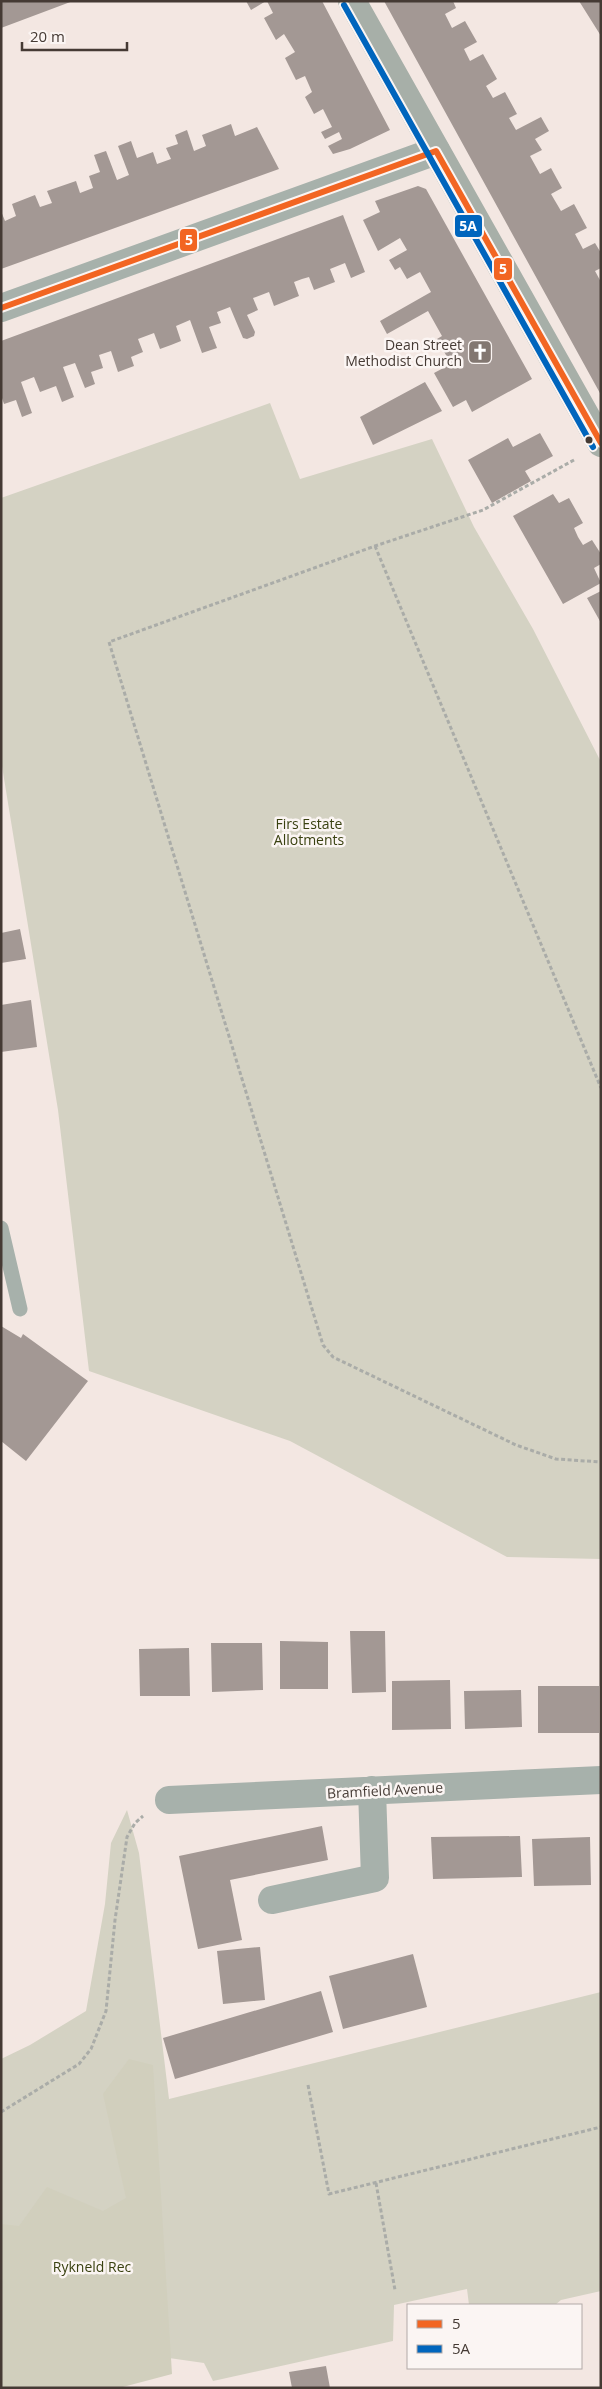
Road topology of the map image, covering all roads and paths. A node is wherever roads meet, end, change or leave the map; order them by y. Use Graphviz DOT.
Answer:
graph roads {
  1 [pos="352,1"];
  2 [pos="436,151"];
  3 [pos="1,308"];
  4 [pos="601,443"];
  5 [pos="576,459"];
  6 [pos="374,546"];
  7 [pos="601,1088"];
  8 [pos="1,1228"];
  9 [pos="20,1309"];
  10 [pos="601,1462"];
  11 [pos="601,1780"];
  12 [pos="372,1790"];
  13 [pos="169,1800"];
  14 [pos="272,1900"];
  15 [pos="308,2085"];
  16 [pos="1,2112"];
  17 [pos="601,2126"];
  18 [pos="376,2183"];
  19 [pos="395,2290"];
  1 -- 2 [label="street"];
  2 -- 3 [label="street"];
  2 -- 4 [label="street"];
  5 -- 6 [label="path"];
  6 -- 7 [label="path"];
  6 -- 10 [label="path"];
  8 -- 9 [label="lane"];
  11 -- 12 [label="street, Bramfield Avenue"];
  12 -- 13 [label="street, Bramfield Avenue"];
  12 -- 14 [label="street"];
  13 -- 16 [label="path"];
  15 -- 18 [label="path"];
  17 -- 18 [label="path"];
  18 -- 19 [label="path"];
}
